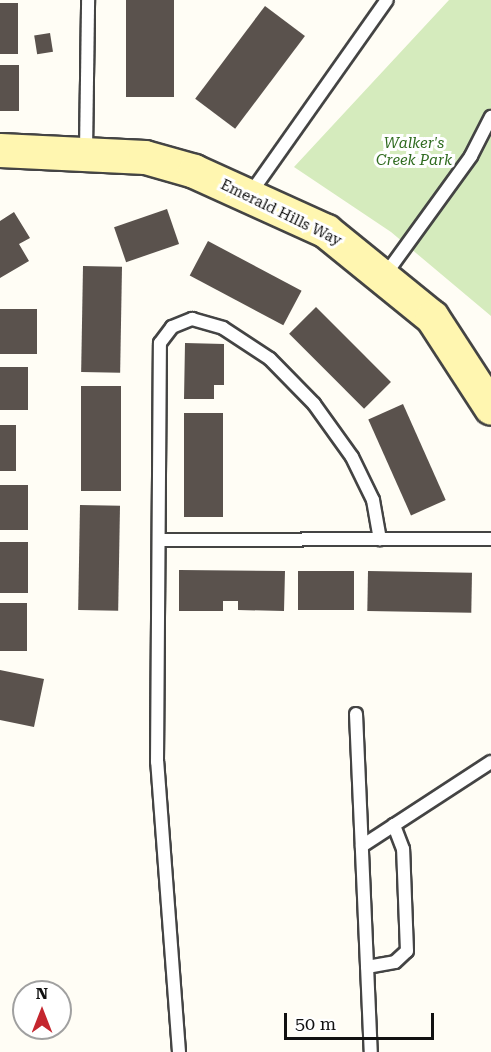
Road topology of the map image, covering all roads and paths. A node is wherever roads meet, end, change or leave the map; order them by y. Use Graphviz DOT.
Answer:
graph roads {
  1 [pos="88,0"];
  2 [pos="387,0"];
  3 [pos="491,117"];
  4 [pos="0,150"];
  5 [pos="86,151"];
  6 [pos="250,194"];
  7 [pos="385,275"];
  8 [pos="491,408"];
  9 [pos="380,539"];
  10 [pos="491,539"];
  11 [pos="160,540"];
  12 [pos="356,714"];
  13 [pos="491,762"];
  14 [pos="394,825"];
  15 [pos="362,846"];
  16 [pos="367,967"];
  17 [pos="179,1052"];
  18 [pos="371,1052"];
  1 -- 5 [label="lane"];
  2 -- 6 [label="lane"];
  3 -- 7 [label="lane"];
  4 -- 5 [label="street, Emerald Hills Way"];
  5 -- 6 [label="street, Emerald Hills Way"];
  6 -- 7 [label="street, Emerald Hills Way"];
  7 -- 8 [label="street, Emerald Hills Way"];
  9 -- 10 [label="lane"];
  9 -- 11 [label="lane"];
  9 -- 11 [label="lane"];
  11 -- 17 [label="lane"];
  12 -- 15 [label="lane"];
  13 -- 14 [label="lane"];
  14 -- 15 [label="lane"];
  14 -- 16 [label="lane"];
  15 -- 16 [label="lane"];
  16 -- 18 [label="lane"];
}
